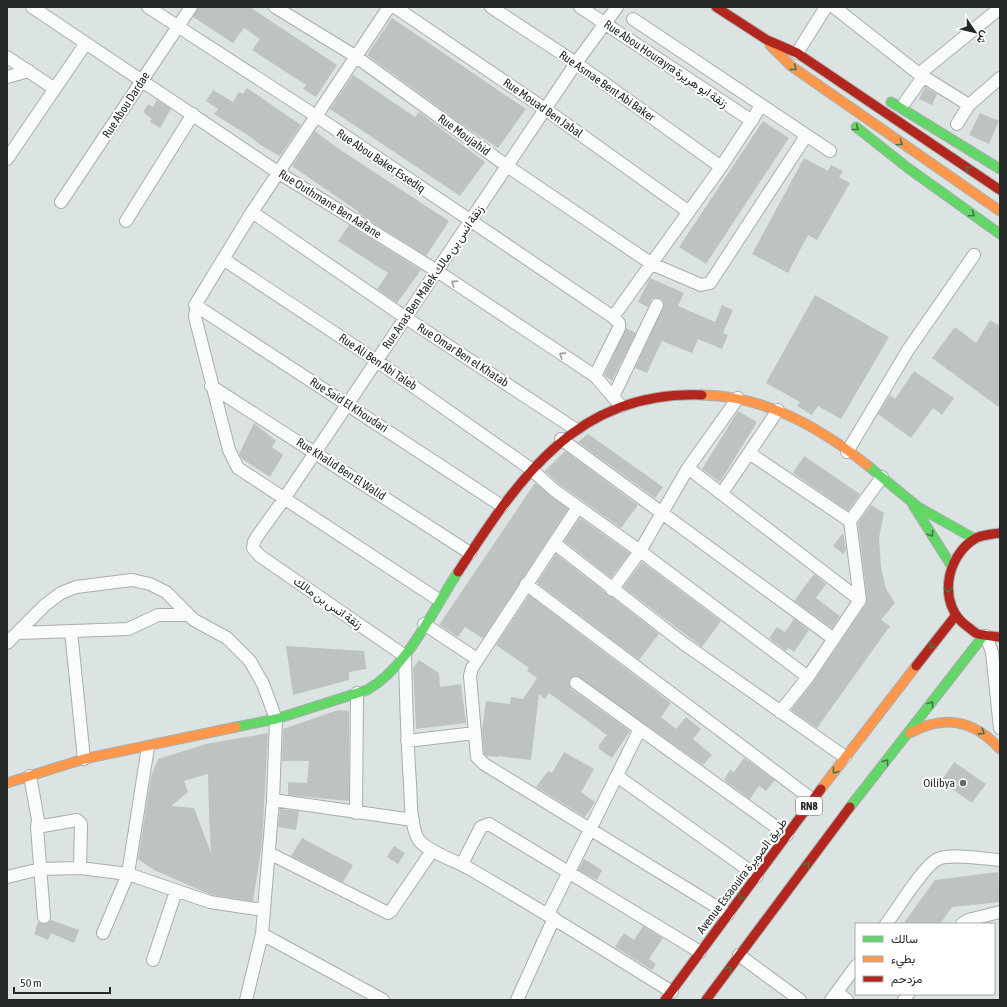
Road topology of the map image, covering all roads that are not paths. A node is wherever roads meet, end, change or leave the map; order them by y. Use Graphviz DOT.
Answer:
graph roads {
  1 [pos="32,7"];
  2 [pos="148,7"];
  3 [pos="191,7"];
  4 [pos="274,7"];
  5 [pos="389,7"];
  6 [pos="395,7"];
  7 [pos="491,7"];
  8 [pos="580,7"];
  9 [pos="617,7"];
  10 [pos="716,7"];
  11 [pos="826,7"];
  12 [pos="834,7"];
  13 [pos="1000,8"];
  14 [pos="633,19"];
  15 [pos="605,24"];
  16 [pos="177,27"];
  17 [pos="767,40"];
  18 [pos="86,43"];
  19 [pos="797,53"];
  20 [pos="354,56"];
  21 [pos="7,57"];
  22 [pos="576,64"];
  23 [pos="29,71"];
  24 [pos="921,76"];
  25 [pos="7,77"];
  26 [pos="1000,78"];
  27 [pos="142,80"];
  28 [pos="840,82"];
  29 [pos="55,89"];
  30 [pos="870,90"];
  31 [pos="834,97"];
  32 [pos="886,99"];
  33 [pos="905,102"];
  34 [pos="969,105"];
  35 [pos="761,106"];
  36 [pos="545,109"];
  37 [pos="193,114"];
  38 [pos="842,114"];
  39 [pos="316,116"];
  40 [pos="752,121"];
  41 [pos="849,121"];
  42 [pos="957,124"];
  43 [pos="806,136"];
  44 [pos="830,151"];
  45 [pos="7,159"];
  46 [pos="507,166"];
  47 [pos="721,167"];
  48 [pos="1000,169"];
  49 [pos="279,173"];
  50 [pos="1000,190"];
  51 [pos="61,202"];
  52 [pos="1000,210"];
  53 [pos="252,212"];
  54 [pos="689,212"];
  55 [pos="126,221"];
  56 [pos="470,222"];
  57 [pos="1000,234"];
  58 [pos="974,255"];
  59 [pos="223,259"];
  60 [pos="652,264"];
  61 [pos="437,271"];
  62 [pos="195,305"];
  63 [pos="657,305"];
  64 [pos="613,317"];
  65 [pos="406,318"];
  66 [pos="377,361"];
  67 [pos="595,376"];
  68 [pos="211,386"];
  69 [pos="738,398"];
  70 [pos="617,402"];
  71 [pos="348,404"];
  72 [pos="778,410"];
  73 [pos="575,429"];
  74 [pos="561,439"];
  75 [pos="316,452"];
  76 [pos="847,452"];
  77 [pos="749,453"];
  78 [pos="688,468"];
  79 [pos="531,469"];
  80 [pos="882,477"];
  81 [pos="722,493"];
  82 [pos="284,499"];
  83 [pos="911,503"];
  84 [pos="502,506"];
  85 [pos="578,507"];
  86 [pos="662,512"];
  87 [pos="850,521"];
  88 [pos="1000,533"];
  89 [pos="975,539"];
  90 [pos="554,543"];
  91 [pos="253,548"];
  92 [pos="640,551"];
  93 [pos="470,553"];
  94 [pos="951,564"];
  95 [pos="526,584"];
  96 [pos="612,590"];
  97 [pos="440,600"];
  98 [pos="860,600"];
  99 [pos="188,615"];
  100 [pos="956,615"];
  101 [pos="424,624"];
  102 [pos="71,631"];
  103 [pos="18,633"];
  104 [pos="985,636"];
  105 [pos="1000,637"];
  106 [pos="834,639"];
  107 [pos="7,643"];
  108 [pos="405,656"];
  109 [pos="476,659"];
  110 [pos="808,677"];
  111 [pos="576,683"];
  112 [pos="357,693"];
  113 [pos="780,712"];
  114 [pos="276,719"];
  115 [pos="1000,728"];
  116 [pos="640,729"];
  117 [pos="476,733"];
  118 [pos="907,735"];
  119 [pos="407,741"];
  120 [pos="148,747"];
  121 [pos="1000,749"];
  122 [pos="845,757"];
  123 [pos="84,759"];
  124 [pos="30,776"];
  125 [pos="616,776"];
  126 [pos="7,783"];
  127 [pos="273,800"];
  128 [pos="814,800"];
  129 [pos="356,813"];
  130 [pos="412,820"];
  131 [pos="37,827"];
  132 [pos="590,830"];
  133 [pos="787,835"];
  134 [pos="432,851"];
  135 [pos="269,853"];
  136 [pos="1000,860"];
  137 [pos="462,864"];
  138 [pos="80,868"];
  139 [pos="40,869"];
  140 [pos="569,871"];
  141 [pos="128,874"];
  142 [pos="757,876"];
  143 [pos="7,877"];
  144 [pos="176,892"];
  145 [pos="263,910"];
  146 [pos="1000,912"];
  147 [pos="728,914"];
  148 [pos="551,916"];
  149 [pos="44,917"];
  150 [pos="887,923"];
  151 [pos="964,923"];
  152 [pos="103,934"];
  153 [pos="262,934"];
  154 [pos="700,952"];
  155 [pos="739,955"];
  156 [pos="152,960"];
  157 [pos="855,967"];
  158 [pos="669,996"];
  159 [pos="834,996"];
  160 [pos="246,1000"];
  161 [pos="383,1000"];
  162 [pos="516,1000"];
  163 [pos="706,1000"];
  164 [pos="800,1000"];
  165 [pos="848,1000"];
  1 -- 18 [label="street, Rue Outhmane Ben Aafane"];
  2 -- 16 [label="street, Rue Abou Baker Essediq"];
  3 -- 16 [label="street, Rue Abou Dardae"];
  4 -- 20 [label="street, Rue Moujahid"];
  5 -- 20 [label="street"];
  6 -- 36 [label="street, Rue Mouad Ben Jabal"];
  7 -- 22 [label="street, Rue Asmae Bent Abi Baker"];
  8 -- 15 [label="street, Rue Abou Hourayra زنقة ابو هريرة"];
  9 -- 15 [label="street, Rue Anas Ben Malek زنقة انس بن مالك"];
  10 -- 17 [label="main road"];
  11 -- 19 [label="street"];
  12 -- 24 [label="street"];
  13 -- 24 [label="street"];
  14 -- 35 [label="street"];
  15 -- 22 [label="street, Rue Anas Ben Malek زنقة انس بن مالك"];
  15 -- 40 [label="street, Rue Abou Hourayra زنقة ابو هريرة"];
  16 -- 27 [label="street, Rue Abou Dardae"];
  16 -- 39 [label="street, Rue Abou Baker Essediq"];
  17 -- 19 [label="main road"];
  17 -- 31 [label="main road, one-way"];
  18 -- 27 [label="street, Rue Outhmane Ben Aafane"];
  18 -- 29 [label="street"];
  19 -- 28 [label="main road"];
  20 -- 39 [label="street"];
  20 -- 46 [label="street, Rue Moujahid"];
  21 -- 23 [label="street"];
  22 -- 36 [label="street, Rue Anas Ben Malek زنقة انس بن مالك"];
  22 -- 47 [label="street, Rue Asmae Bent Abi Baker"];
  23 -- 25 [label="street"];
  23 -- 29 [label="street"];
  24 -- 33 [label="street"];
  24 -- 34 [label="street"];
  26 -- 34 [label="street"];
  27 -- 37 [label="street, Rue Outhmane Ben Aafane"];
  27 -- 51 [label="street, Rue Abou Dardae"];
  28 -- 30 [label="main road"];
  50 -- 28 [label="main road, one-way"];
  29 -- 45 [label="street"];
  31 -- 38 [label="main road"];
  31 -- 52 [label="main road, one-way"];
  32 -- 48 [label="main road"];
  34 -- 42 [label="street"];
  35 -- 40 [label="street"];
  35 -- 43 [label="street"];
  36 -- 46 [label="street, Rue Anas Ben Malek زنقة انس بن مالك"];
  36 -- 54 [label="street, Rue Mouad Ben Jabal"];
  37 -- 49 [label="street, Rue Outhmane Ben Aafane"];
  37 -- 55 [label="street"];
  39 -- 49 [label="street"];
  39 -- 56 [label="street, Rue Abou Baker Essediq"];
  40 -- 47 [label="street"];
  41 -- 57 [label="main road, one-way"];
  43 -- 44 [label="street"];
  43 -- 60 [label="street, Rue Moujahid"];
  46 -- 56 [label="street, Rue Anas Ben Malek زنقة انس بن مالك"];
  46 -- 60 [label="street, Rue Moujahid"];
  47 -- 54 [label="street"];
  49 -- 53 [label="street"];
  49 -- 61 [label="street, Rue Outhmane Ben Aafane"];
  53 -- 59 [label="street"];
  53 -- 65 [label="street, Rue Omar Ben el Khatab"];
  54 -- 60 [label="street"];
  56 -- 61 [label="street, Rue Anas Ben Malek زنقة انس بن مالك"];
  56 -- 64 [label="street, Rue Abou Baker Essediq"];
  58 -- 76 [label="street"];
  59 -- 62 [label="street"];
  59 -- 66 [label="street, Rue Ali Ben Abi Taleb"];
  60 -- 64 [label="street"];
  61 -- 65 [label="street, Rue Anas Ben Malek زنقة انس بن مالك"];
  67 -- 61 [label="street, Rue Outhmane Ben Aafane, one-way"];
  62 -- 68 [label="street"];
  62 -- 71 [label="street, Rue Said El Khoudari"];
  63 -- 70 [label="street"];
  64 -- 67 [label="street"];
  65 -- 66 [label="street, Rue Anas Ben Malek زنقة انس بن مالك"];
  65 -- 73 [label="street, Rue Omar Ben el Khatab"];
  66 -- 71 [label="street, Rue Anas Ben Malek زنقة انس بن مالك"];
  66 -- 79 [label="street, Rue Ali Ben Abi Taleb"];
  67 -- 70 [label="street, Rue Outhmane Ben Aafane"];
  68 -- 75 [label="street, Rue Khalid Ben El Walid"];
  68 -- 82 [label="street"];
  69 -- 70 [label="main road"];
  69 -- 72 [label="main road"];
  69 -- 78 [label="street"];
  70 -- 73 [label="main road"];
  71 -- 75 [label="street, Rue Anas Ben Malek زنقة انس بن مالك"];
  71 -- 84 [label="street, Rue Said El Khoudari"];
  72 -- 76 [label="main road"];
  72 -- 77 [label="street"];
  73 -- 74 [label="main road"];
  74 -- 79 [label="main road"];
  74 -- 86 [label="street"];
  75 -- 82 [label="street, Rue Anas Ben Malek زنقة انس بن مالك"];
  75 -- 93 [label="street, Rue Khalid Ben El Walid"];
  76 -- 80 [label="main road"];
  77 -- 81 [label="street"];
  77 -- 87 [label="street"];
  78 -- 81 [label="street"];
  78 -- 86 [label="street"];
  79 -- 84 [label="main road"];
  79 -- 85 [label="street, Rue Ali Ben Abi Taleb"];
  80 -- 83 [label="main road"];
  80 -- 87 [label="street"];
  81 -- 98 [label="street"];
  82 -- 91 [label="street, Rue Anas Ben Malek زنقة انس بن مالك"];
  82 -- 97 [label="street"];
  83 -- 89 [label="main road"];
  83 -- 94 [label="main road, one-way"];
  84 -- 93 [label="main road"];
  85 -- 90 [label="street"];
  85 -- 92 [label="street, Rue Ali Ben Abi Taleb"];
  86 -- 92 [label="street"];
  86 -- 106 [label="street"];
  87 -- 98 [label="street"];
  88 -- 89 [label="main road"];
  89 -- 94 [label="main road"];
  90 -- 95 [label="street"];
  90 -- 96 [label="street"];
  91 -- 108 [label="street, زنقة انس بن مالك"];
  92 -- 96 [label="street"];
  92 -- 110 [label="street, Rue Ali Ben Abi Taleb"];
  93 -- 97 [label="main road"];
  94 -- 100 [label="main road, one-way"];
  95 -- 109 [label="street"];
  95 -- 128 [label="street"];
  96 -- 113 [label="street"];
  97 -- 101 [label="main road"];
  98 -- 106 [label="street"];
  99 -- 102 [label="street"];
  99 -- 103 [label="street"];
  99 -- 114 [label="street"];
  100 -- 104 [label="main road"];
  100 -- 122 [label="main road, Avenue Essaouira طريق الصويرة / RN8, one-way"];
  101 -- 108 [label="main road"];
  101 -- 109 [label="street"];
  102 -- 103 [label="street"];
  102 -- 123 [label="street"];
  103 -- 107 [label="street"];
  104 -- 105 [label="main road"];
  104 -- 115 [label="street"];
  118 -- 104 [label="main road, one-way"];
  106 -- 110 [label="street"];
  108 -- 112 [label="main road"];
  108 -- 119 [label="street"];
  109 -- 117 [label="street"];
  110 -- 113 [label="street"];
  111 -- 116 [label="street"];
  112 -- 114 [label="main road"];
  112 -- 129 [label="street"];
  113 -- 122 [label="street"];
  114 -- 120 [label="main road"];
  114 -- 127 [label="street"];
  116 -- 125 [label="street"];
  116 -- 133 [label="street"];
  117 -- 119 [label="street"];
  117 -- 132 [label="street"];
  118 -- 121 [label="main road, one-way"];
  155 -- 118 [label="main road, one-way"];
  119 -- 130 [label="street"];
  120 -- 123 [label="main road"];
  120 -- 141 [label="street"];
  122 -- 128 [label="main road, Avenue Essaouira طريق الصويرة / RN8, one-way"];
  123 -- 124 [label="main road"];
  124 -- 126 [label="main road"];
  124 -- 131 [label="street"];
  125 -- 132 [label="street"];
  125 -- 142 [label="street"];
  127 -- 129 [label="street"];
  127 -- 135 [label="street"];
  128 -- 133 [label="main road, Avenue Essaouira طريق الصويرة / RN8"];
  129 -- 130 [label="street"];
  130 -- 134 [label="street"];
  131 -- 138 [label="street"];
  131 -- 139 [label="street"];
  132 -- 140 [label="street"];
  132 -- 147 [label="street"];
  133 -- 142 [label="main road, Avenue Essaouira طريق الصويرة / RN8"];
  134 -- 135 [label="street"];
  134 -- 137 [label="street"];
  135 -- 145 [label="street"];
  136 -- 150 [label="street"];
  137 -- 140 [label="street"];
  137 -- 148 [label="street"];
  138 -- 139 [label="street"];
  138 -- 141 [label="street"];
  139 -- 143 [label="street"];
  139 -- 149 [label="street"];
  140 -- 148 [label="street"];
  140 -- 154 [label="street"];
  141 -- 144 [label="street"];
  141 -- 152 [label="street"];
  142 -- 147 [label="main road, Avenue Essaouira طريق الصويرة / RN8, one-way"];
  144 -- 145 [label="street"];
  144 -- 156 [label="street"];
  145 -- 153 [label="street"];
  146 -- 151 [label="street"];
  147 -- 154 [label="main road, Avenue Essaouira طريق الصويرة / RN8"];
  148 -- 158 [label="street"];
  148 -- 162 [label="street"];
  153 -- 160 [label="street"];
  153 -- 161 [label="street"];
  154 -- 158 [label="main road, Avenue Essaouira طريق الصويرة / RN8"];
  163 -- 155 [label="main road, one-way"];
  155 -- 164 [label="street"];
  157 -- 159 [label="street"];
  159 -- 165 [label="street"];
}
